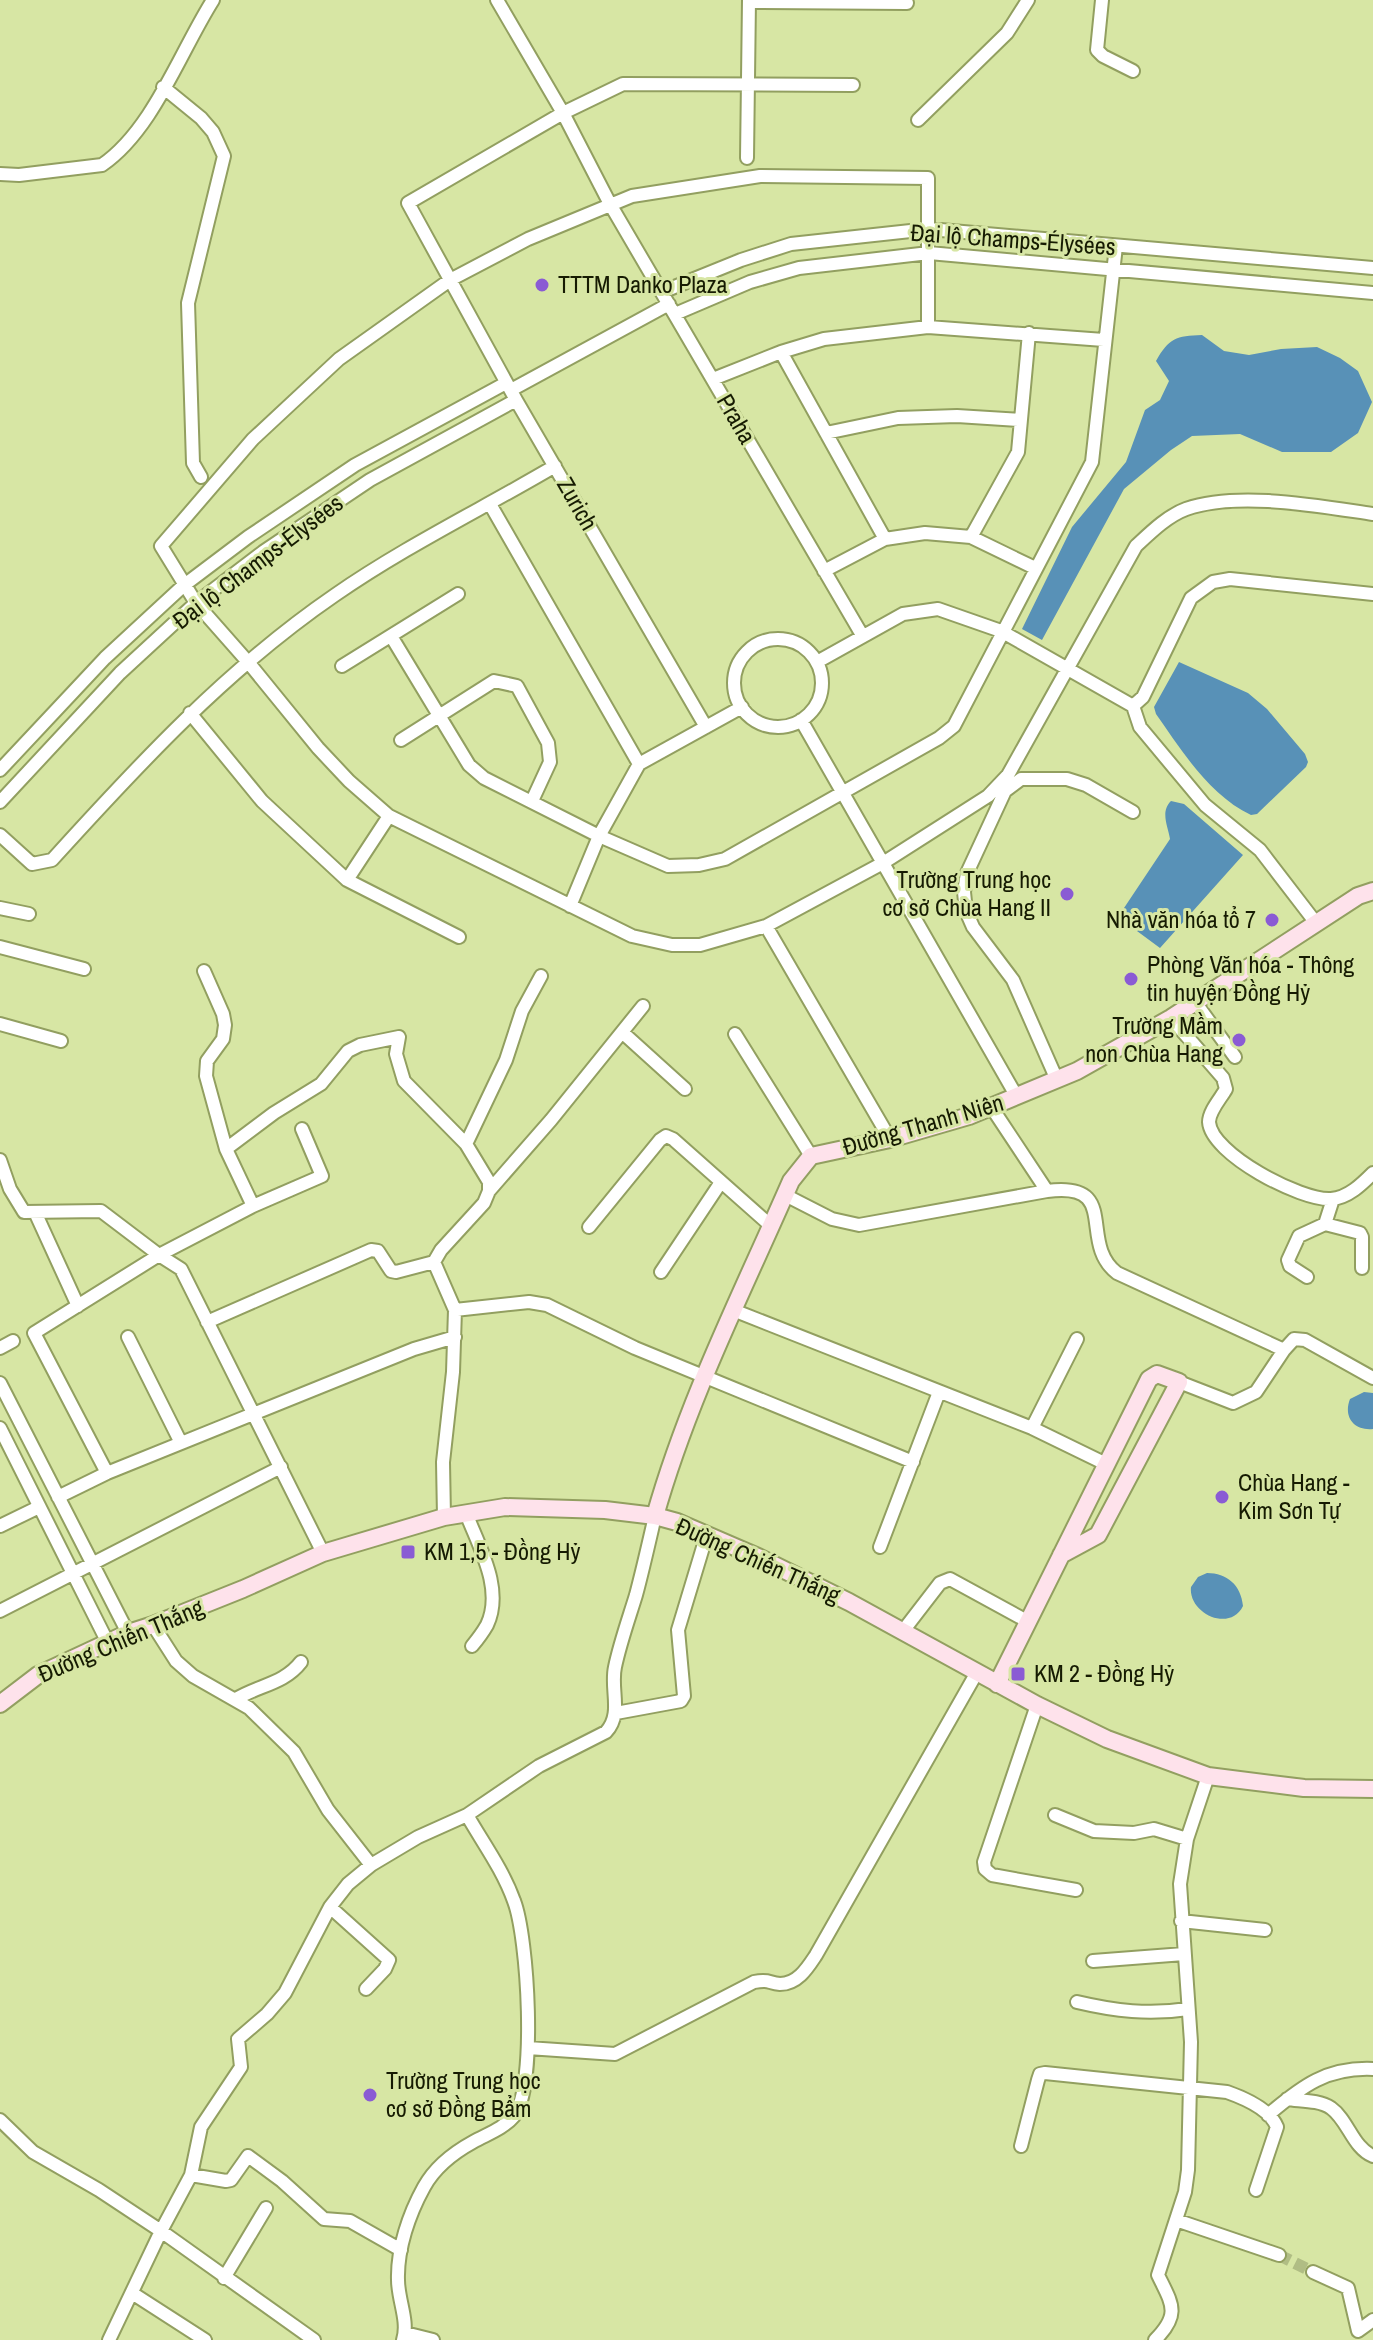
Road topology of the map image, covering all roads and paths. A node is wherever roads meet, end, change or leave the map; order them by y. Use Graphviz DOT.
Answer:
graph roads {
  1 [pos="213,0"];
  2 [pos="497,0"];
  3 [pos="1028,0"];
  4 [pos="1102,0"];
  5 [pos="749,1"];
  6 [pos="907,3"];
  7 [pos="1133,71"];
  8 [pos="747,85"];
  9 [pos="853,85"];
  10 [pos="163,87"];
  11 [pos="563,113"];
  12 [pos="918,120"];
  13 [pos="747,158"];
  14 [pos="0,174"];
  15 [pos="610,204"];
  16 [pos="929,229"];
  17 [pos="1116,246"];
  18 [pos="929,253"];
  19 [pos="1373,268"];
  20 [pos="1113,270"];
  21 [pos="450,280"];
  22 [pos="1373,293"];
  23 [pos="669,304"];
  24 [pos="928,327"];
  25 [pos="1029,333"];
  26 [pos="1104,340"];
  27 [pos="781,352"];
  28 [pos="713,379"];
  29 [pos="511,391"];
  30 [pos="1020,420"];
  31 [pos="826,433"];
  32 [pos="555,466"];
  33 [pos="201,477"];
  34 [pos="490,504"];
  35 [pos="1373,514"];
  36 [pos="971,537"];
  37 [pos="885,539"];
  38 [pos="1035,568"];
  39 [pos="824,571"];
  40 [pos="183,586"];
  41 [pos="458,594"];
  42 [pos="1373,594"];
  43 [pos="196,603"];
  44 [pos="1001,631"];
  45 [pos="862,635"];
  46 [pos="391,636"];
  47 [pos="248,662"];
  48 [pos="817,662"];
  49 [pos="342,666"];
  50 [pos="1069,668"];
  51 [pos="1133,706"];
  52 [pos="742,707"];
  53 [pos="190,713"];
  54 [pos="439,715"];
  55 [pos="801,720"];
  56 [pos="706,727"];
  57 [pos="401,740"];
  58 [pos="639,764"];
  59 [pos="0,770"];
  60 [pos="842,791"];
  61 [pos="532,801"];
  62 [pos="0,802"];
  63 [pos="1133,812"];
  64 [pos="389,816"];
  65 [pos="0,835"];
  66 [pos="599,836"];
  67 [pos="883,863"];
  68 [pos="347,880"];
  69 [pos="1373,891"];
  70 [pos="570,906"];
  71 [pos="0,908"];
  72 [pos="29,914"];
  73 [pos="1316,923"];
  74 [pos="766,926"];
  75 [pos="459,937"];
  76 [pos="0,947"];
  77 [pos="84,969"];
  78 [pos="204,971"];
  79 [pos="541,976"];
  80 [pos="1195,1002"];
  81 [pos="643,1006"];
  82 [pos="1171,1018"];
  83 [pos="0,1024"];
  84 [pos="622,1032"];
  85 [pos="735,1034"];
  86 [pos="61,1041"];
  87 [pos="1235,1057"];
  88 [pos="1057,1080"];
  89 [pos="685,1089"];
  90 [pos="1017,1097"];
  91 [pos="992,1108"];
  92 [pos="302,1129"];
  93 [pos="890,1139"];
  94 [pos="466,1144"];
  95 [pos="226,1149"];
  96 [pos="811,1156"];
  97 [pos="1,1167"];
  98 [pos="1373,1173"];
  99 [pos="721,1182"];
  100 [pos="489,1191"];
  101 [pos="1047,1191"];
  102 [pos="785,1195"];
  103 [pos="1333,1199"];
  104 [pos="253,1206"];
  105 [pos="35,1212"];
  106 [pos="1325,1224"];
  107 [pos="770,1225"];
  108 [pos="589,1227"];
  109 [pos="159,1255"];
  110 [pos="434,1262"];
  111 [pos="1362,1268"];
  112 [pos="661,1272"];
  113 [pos="1307,1277"];
  114 [pos="78,1306"];
  115 [pos="455,1310"];
  116 [pos="733,1310"];
  117 [pos="207,1322"];
  118 [pos="128,1337"];
  119 [pos="455,1337"];
  120 [pos="1077,1339"];
  121 [pos="13,1341"];
  122 [pos="0,1348"];
  123 [pos="1284,1350"];
  124 [pos="704,1377"];
  125 [pos="1373,1378"];
  126 [pos="1179,1382"];
  127 [pos="0,1383"];
  128 [pos="939,1392"];
  129 [pos="254,1414"];
  130 [pos="0,1428"];
  131 [pos="1032,1428"];
  132 [pos="181,1443"];
  133 [pos="913,1462"];
  134 [pos="1106,1464"];
  135 [pos="281,1467"];
  136 [pos="107,1473"];
  137 [pos="58,1497"];
  138 [pos="39,1507"];
  139 [pos="466,1513"];
  140 [pos="655,1516"];
  141 [pos="444,1517"];
  142 [pos="0,1526"];
  143 [pos="707,1534"];
  144 [pos="880,1547"];
  145 [pos="323,1553"];
  146 [pos="1061,1555"];
  147 [pos="92,1564"];
  148 [pos="73,1574"];
  149 [pos="0,1611"];
  150 [pos="1027,1621"];
  151 [pos="153,1625"];
  152 [pos="903,1631"];
  153 [pos="128,1633"];
  154 [pos="108,1643"];
  155 [pos="472,1646"];
  156 [pos="301,1662"];
  157 [pos="976,1674"];
  158 [pos="997,1684"];
  159 [pos="236,1699"];
  160 [pos="0,1704"];
  161 [pos="1037,1705"];
  162 [pos="616,1713"];
  163 [pos="1208,1776"];
  164 [pos="1373,1789"];
  165 [pos="467,1815"];
  166 [pos="1055,1815"];
  167 [pos="1187,1839"];
  168 [pos="371,1865"];
  169 [pos="1076,1890"];
  170 [pos="330,1907"];
  171 [pos="1181,1921"];
  172 [pos="1265,1930"];
  173 [pos="1184,1954"];
  174 [pos="1093,1961"];
  175 [pos="366,1989"];
  176 [pos="1077,2002"];
  177 [pos="1188,2009"];
  178 [pos="528,2048"];
  179 [pos="1373,2069"];
  180 [pos="1192,2090"];
  181 [pos="1287,2099"];
  182 [pos="1268,2115"];
  183 [pos="0,2120"];
  184 [pos="1021,2146"];
  185 [pos="1373,2156"];
  186 [pos="191,2175"];
  187 [pos="1256,2190"];
  188 [pos="266,2208"];
  189 [pos="1176,2220"];
  190 [pos="161,2231"];
  191 [pos="401,2250"];
  192 [pos="1279,2255"];
  193 [pos="1313,2272"];
  194 [pos="224,2278"];
  195 [pos="132,2293"];
  196 [pos="1373,2320"];
  197 [pos="1359,2335"];
  198 [pos="404,2336"];
  199 [pos="109,2340"];
  200 [pos="205,2340"];
  201 [pos="314,2340"];
  202 [pos="433,2340"];
  203 [pos="1155,2340"];
  1 -- 10 [label="street"];
  2 -- 11 [label="street, Praha"];
  3 -- 12 [label="street"];
  4 -- 7 [label="street"];
  5 -- 6 [label="street"];
  5 -- 8 [label="street"];
  8 -- 9 [label="street"];
  8 -- 11 [label="street"];
  8 -- 13 [label="street"];
  10 -- 14 [label="street"];
  10 -- 33 [label="street"];
  11 -- 15 [label="street, Praha"];
  11 -- 21 [label="street, Zurich"];
  15 -- 16 [label="street"];
  15 -- 21 [label="street"];
  15 -- 23 [label="street, Praha"];
  16 -- 17 [label="street, Đại lộ Champs-Élysées"];
  16 -- 18 [label="street"];
  16 -- 23 [label="street, Đại lộ Champs-Élysées"];
  17 -- 19 [label="street, Đại lộ Champs-Élysées"];
  17 -- 20 [label="street"];
  18 -- 20 [label="street, Đại lộ Champs-Élysées"];
  18 -- 23 [label="street, Đại lộ Champs-Élysées"];
  18 -- 24 [label="street"];
  20 -- 22 [label="street, Đại lộ Champs-Élysées"];
  20 -- 26 [label="street"];
  21 -- 29 [label="street, Zurich"];
  21 -- 40 [label="street"];
  23 -- 28 [label="street, Praha"];
  23 -- 29 [label="street, Đại lộ Champs-Élysées"];
  24 -- 25 [label="street"];
  24 -- 27 [label="street"];
  25 -- 26 [label="street"];
  25 -- 30 [label="street"];
  26 -- 38 [label="street"];
  27 -- 28 [label="street"];
  27 -- 31 [label="street"];
  28 -- 39 [label="street, Praha"];
  29 -- 32 [label="street, Zurich"];
  29 -- 40 [label="street, Đại lộ Champs-Élysées"];
  29 -- 43 [label="street, Đại lộ Champs-Élysées"];
  30 -- 31 [label="street"];
  30 -- 36 [label="street"];
  31 -- 37 [label="street"];
  32 -- 34 [label="street"];
  32 -- 56 [label="street, Zurich"];
  34 -- 47 [label="street"];
  34 -- 58 [label="street"];
  35 -- 50 [label="street"];
  36 -- 37 [label="street"];
  36 -- 38 [label="street"];
  37 -- 39 [label="street"];
  38 -- 44 [label="street"];
  39 -- 45 [label="street, Praha"];
  40 -- 43 [label="street"];
  40 -- 59 [label="street, Đại lộ Champs-Élysées"];
  41 -- 46 [label="street"];
  42 -- 51 [label="street"];
  43 -- 47 [label="street"];
  43 -- 62 [label="street, Đại lộ Champs-Élysées"];
  44 -- 45 [label="street"];
  44 -- 50 [label="street"];
  44 -- 60 [label="street"];
  45 -- 48 [label="street"];
  46 -- 49 [label="street"];
  46 -- 54 [label="street"];
  47 -- 53 [label="street"];
  47 -- 64 [label="street"];
  48 -- 52 [label="street"];
  48 -- 55 [label="street"];
  50 -- 51 [label="street"];
  50 -- 67 [label="street"];
  51 -- 73 [label="street"];
  52 -- 55 [label="street"];
  52 -- 56 [label="street"];
  53 -- 65 [label="street"];
  53 -- 68 [label="street"];
  54 -- 57 [label="street"];
  54 -- 61 [label="street"];
  54 -- 61 [label="street"];
  55 -- 60 [label="street"];
  56 -- 58 [label="street"];
  58 -- 66 [label="street"];
  60 -- 66 [label="street"];
  60 -- 67 [label="street"];
  61 -- 66 [label="street"];
  63 -- 88 [label="street"];
  64 -- 68 [label="street"];
  64 -- 70 [label="street"];
  66 -- 70 [label="street"];
  67 -- 74 [label="street"];
  67 -- 90 [label="street"];
  68 -- 75 [label="street"];
  69 -- 73 [label="street, Đường Thanh Niên"];
  70 -- 74 [label="street"];
  71 -- 72 [label="street"];
  73 -- 80 [label="street, Đường Thanh Niên"];
  74 -- 93 [label="street"];
  76 -- 77 [label="street"];
  78 -- 95 [label="street"];
  79 -- 94 [label="street"];
  80 -- 82 [label="street, Đường Thanh Niên"];
  80 -- 87 [label="street"];
  81 -- 84 [label="street"];
  82 -- 88 [label="street, Đường Thanh Niên"];
  82 -- 103 [label="street"];
  83 -- 86 [label="street"];
  84 -- 89 [label="street"];
  84 -- 100 [label="street"];
  85 -- 96 [label="street"];
  88 -- 90 [label="street, Đường Thanh Niên"];
  90 -- 91 [label="street, Đường Thanh Niên"];
  91 -- 93 [label="street, Đường Thanh Niên"];
  91 -- 101 [label="street"];
  92 -- 104 [label="street"];
  93 -- 96 [label="street, Đường Thanh Niên"];
  94 -- 95 [label="street"];
  94 -- 100 [label="street"];
  95 -- 104 [label="street"];
  96 -- 102 [label="street, Đường Thanh Niên"];
  97 -- 105 [label="street"];
  98 -- 103 [label="street"];
  99 -- 107 [label="street"];
  99 -- 108 [label="street"];
  99 -- 112 [label="street"];
  100 -- 110 [label="street"];
  101 -- 102 [label="street"];
  101 -- 123 [label="street"];
  102 -- 107 [label="street, Đường Thanh Niên"];
  103 -- 106 [label="street"];
  104 -- 109 [label="street"];
  105 -- 109 [label="street"];
  105 -- 114 [label="street"];
  106 -- 111 [label="street"];
  106 -- 113 [label="street"];
  107 -- 116 [label="street, Đường Thanh Niên"];
  109 -- 114 [label="street"];
  109 -- 117 [label="street"];
  110 -- 115 [label="street"];
  110 -- 117 [label="street"];
  114 -- 136 [label="street"];
  115 -- 119 [label="street"];
  115 -- 124 [label="street"];
  116 -- 124 [label="street, Đường Thanh Niên"];
  116 -- 128 [label="street"];
  117 -- 129 [label="street"];
  118 -- 132 [label="street"];
  119 -- 129 [label="street"];
  119 -- 141 [label="street"];
  120 -- 131 [label="street"];
  121 -- 122 [label="street"];
  123 -- 125 [label="street"];
  123 -- 126 [label="street"];
  124 -- 133 [label="street"];
  124 -- 140 [label="street, Đường Thanh Niên"];
  126 -- 134 [label="street"];
  126 -- 146 [label="street"];
  127 -- 137 [label="street"];
  128 -- 131 [label="street"];
  128 -- 133 [label="street"];
  129 -- 132 [label="street"];
  129 -- 135 [label="street"];
  130 -- 138 [label="street"];
  131 -- 134 [label="street"];
  132 -- 136 [label="street"];
  133 -- 144 [label="street"];
  134 -- 146 [label="street"];
  135 -- 145 [label="street"];
  135 -- 147 [label="street"];
  136 -- 137 [label="street"];
  137 -- 147 [label="street"];
  138 -- 142 [label="street"];
  138 -- 148 [label="street"];
  139 -- 140 [label="street, Đường Chiến Thắng"];
  139 -- 141 [label="street, Đường Chiến Thắng"];
  139 -- 155 [label="street"];
  140 -- 143 [label="street, Đường Chiến Thắng"];
  140 -- 162 [label="street"];
  141 -- 145 [label="street, Đường Chiến Thắng"];
  143 -- 152 [label="street, Đường Chiến Thắng"];
  143 -- 162 [label="street"];
  145 -- 151 [label="street, Đường Chiến Thắng"];
  146 -- 150 [label="street"];
  147 -- 148 [label="street"];
  147 -- 153 [label="street"];
  148 -- 149 [label="street"];
  148 -- 154 [label="street"];
  150 -- 152 [label="street"];
  150 -- 158 [label="street"];
  151 -- 153 [label="street, Đường Chiến Thắng"];
  151 -- 159 [label="street"];
  152 -- 157 [label="street, Đường Chiến Thắng"];
  153 -- 154 [label="street, Đường Chiến Thắng"];
  154 -- 160 [label="street, Đường Chiến Thắng"];
  156 -- 159 [label="street"];
  157 -- 158 [label="street, Đường Chiến Thắng"];
  157 -- 178 [label="street"];
  158 -- 161 [label="street, Đường Chiến Thắng"];
  159 -- 168 [label="street"];
  161 -- 163 [label="street, Đường Chiến Thắng"];
  161 -- 169 [label="street"];
  162 -- 165 [label="street"];
  163 -- 164 [label="street, Đường Chiến Thắng"];
  163 -- 167 [label="street"];
  165 -- 168 [label="street"];
  165 -- 178 [label="street"];
  166 -- 167 [label="street"];
  167 -- 171 [label="street"];
  168 -- 170 [label="street"];
  170 -- 175 [label="street"];
  170 -- 186 [label="street"];
  171 -- 172 [label="street"];
  171 -- 173 [label="street"];
  173 -- 174 [label="street"];
  173 -- 177 [label="street"];
  176 -- 177 [label="street"];
  177 -- 180 [label="street"];
  178 -- 191 [label="street"];
  179 -- 181 [label="street"];
  180 -- 182 [label="street"];
  180 -- 184 [label="street"];
  180 -- 189 [label="street"];
  181 -- 182 [label="street"];
  181 -- 185 [label="street"];
  182 -- 187 [label="street"];
  183 -- 190 [label="street"];
  186 -- 190 [label="street"];
  186 -- 191 [label="street"];
  188 -- 194 [label="street"];
  189 -- 192 [label="street"];
  189 -- 203 [label="street"];
  190 -- 194 [label="street"];
  190 -- 195 [label="street"];
  191 -- 198 [label="street"];
  193 -- 197 [label="street"];
  194 -- 201 [label="street"];
  195 -- 199 [label="street"];
  195 -- 200 [label="street"];
  196 -- 197 [label="street"];
  198 -- 202 [label="street"];
}
